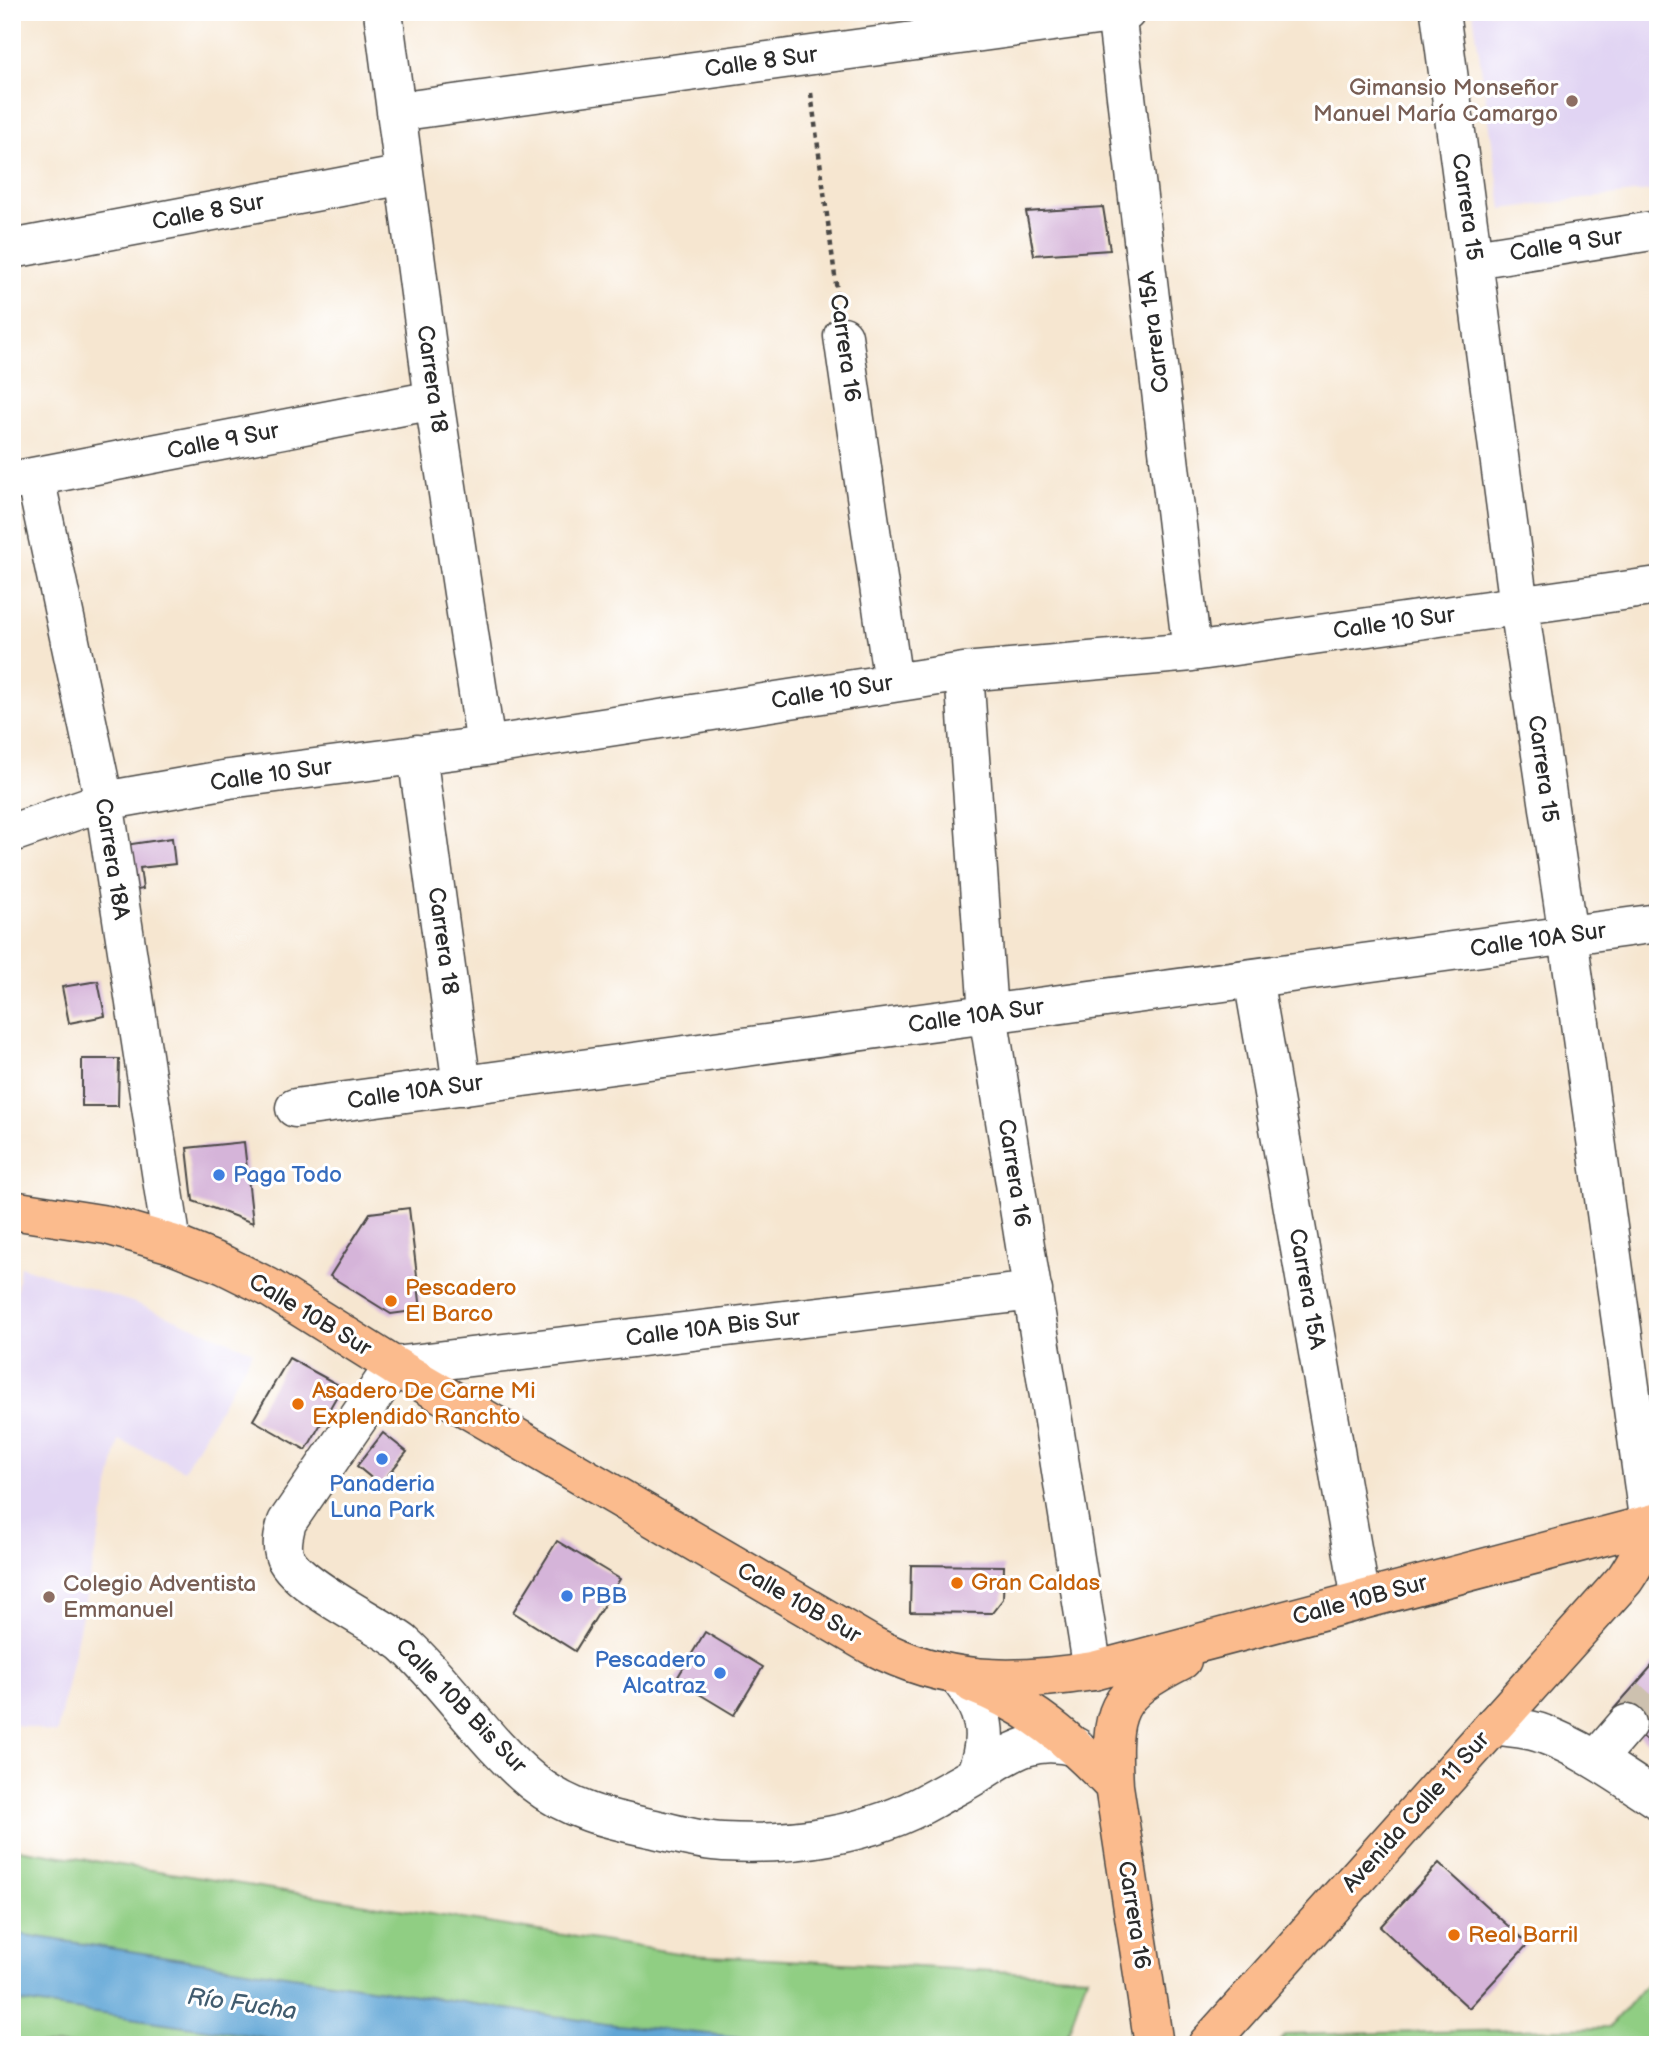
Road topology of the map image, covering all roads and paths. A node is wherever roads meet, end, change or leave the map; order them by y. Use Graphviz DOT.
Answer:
graph roads {
  1 [pos="383,12"];
  2 [pos="1440,12"];
  3 [pos="1119,13"];
  4 [pos="806,56"];
  5 [pos="396,112"];
  6 [pos="404,175"];
  7 [pos="1658,230"];
  8 [pos="12,249"];
  9 [pos="1475,259"];
  10 [pos="843,336"];
  11 [pos="434,400"];
  12 [pos="24,479"];
  13 [pos="1658,586"];
  14 [pos="1519,606"];
  15 [pos="1192,652"];
  16 [pos="964,673"];
  17 [pos="892,682"];
  18 [pos="486,746"];
  19 [pos="417,754"];
  20 [pos="104,801"];
  21 [pos="12,833"];
  22 [pos="1658,923"];
  23 [pos="1568,936"];
  24 [pos="1253,978"];
  25 [pos="988,1014"];
  26 [pos="463,1086"];
  27 [pos="295,1108"];
  28 [pos="12,1210"];
  29 [pos="172,1244"];
  30 [pos="1033,1291"];
  31 [pos="394,1366"];
  32 [pos="1653,1523"];
  33 [pos="1642,1574"];
  34 [pos="1361,1600"];
  35 [pos="1233,1634"];
  36 [pos="1093,1671"];
  37 [pos="949,1676"];
  38 [pos="1627,1724"];
  39 [pos="1494,1725"];
  40 [pos="1076,1746"];
  41 [pos="1596,1760"];
  42 [pos="975,1775"];
  43 [pos="1114,1786"];
  44 [pos="1658,1800"];
  45 [pos="1154,2045"];
  46 [pos="1207,2045"];
  1 -- 5 [label="street, Carrera 18"];
  2 -- 9 [label="street, Carrera 15"];
  3 -- 4 [label="street, Calle 8 Sur"];
  3 -- 15 [label="street, Carrera 15A"];
  4 -- 5 [label="street, Calle 8 Sur"];
  4 -- 10 [label="path, Carrera 16"];
  5 -- 6 [label="street, Carrera 18"];
  6 -- 8 [label="street, Calle 8 Sur"];
  6 -- 11 [label="street, Carrera 18"];
  7 -- 9 [label="street, Calle 9 Sur"];
  9 -- 14 [label="street, Carrera 15"];
  10 -- 17 [label="street, Carrera 16"];
  11 -- 12 [label="street, Calle 9 Sur"];
  11 -- 18 [label="street, Carrera 18"];
  12 -- 20 [label="street, Carrera 18A"];
  13 -- 14 [label="street, Calle 10 Sur"];
  14 -- 15 [label="street, Calle 10 Sur"];
  14 -- 23 [label="street, Carrera 15"];
  15 -- 16 [label="street, Calle 10 Sur"];
  16 -- 17 [label="street, Calle 10 Sur"];
  16 -- 25 [label="street, Carrera 16"];
  17 -- 18 [label="street, Calle 10 Sur"];
  18 -- 19 [label="street, Calle 10 Sur"];
  19 -- 20 [label="street, Calle 10 Sur"];
  19 -- 26 [label="street, Carrera 18"];
  20 -- 21 [label="street, Calle 10 Sur"];
  20 -- 29 [label="street, Carrera 18A"];
  22 -- 23 [label="street, Calle 10A Sur"];
  23 -- 24 [label="street, Calle 10A Sur"];
  23 -- 32 [label="street, Carrera 15"];
  24 -- 25 [label="street, Calle 10A Sur"];
  24 -- 34 [label="street, Carrera 15A"];
  25 -- 26 [label="street, Calle 10A Sur"];
  25 -- 30 [label="street, Carrera 16"];
  26 -- 27 [label="street, Calle 10A Sur"];
  28 -- 29 [label="main road, Calle 10B Sur"];
  29 -- 31 [label="main road, Calle 10B Sur"];
  30 -- 31 [label="street, Calle 10A Bis Sur"];
  30 -- 36 [label="street, Carrera 16"];
  31 -- 37 [label="main road, Calle 10B Sur"];
  31 -- 42 [label="street, Calle 10B Bis Sur"];
  32 -- 33 [label="main road, Avenida Calle 11 Sur"];
  32 -- 34 [label="main road, Calle 10B Sur"];
  33 -- 39 [label="main road, Avenida Calle 11 Sur"];
  34 -- 35 [label="main road, Calle 10B Sur"];
  35 -- 36 [label="main road, Calle 10B Sur"];
  35 -- 43 [label="main road, Carrera 16"];
  36 -- 37 [label="main road, Calle 10B Sur"];
  37 -- 40 [label="main road"];
  37 -- 42 [label="street"];
  38 -- 41 [label="street"];
  39 -- 41 [label="street"];
  39 -- 46 [label="main road, Avenida Calle 11 Sur"];
  40 -- 42 [label="street, Calle 10B Bis Sur"];
  40 -- 43 [label="main road"];
  41 -- 44 [label="street"];
  43 -- 45 [label="main road, Carrera 16"];
}
